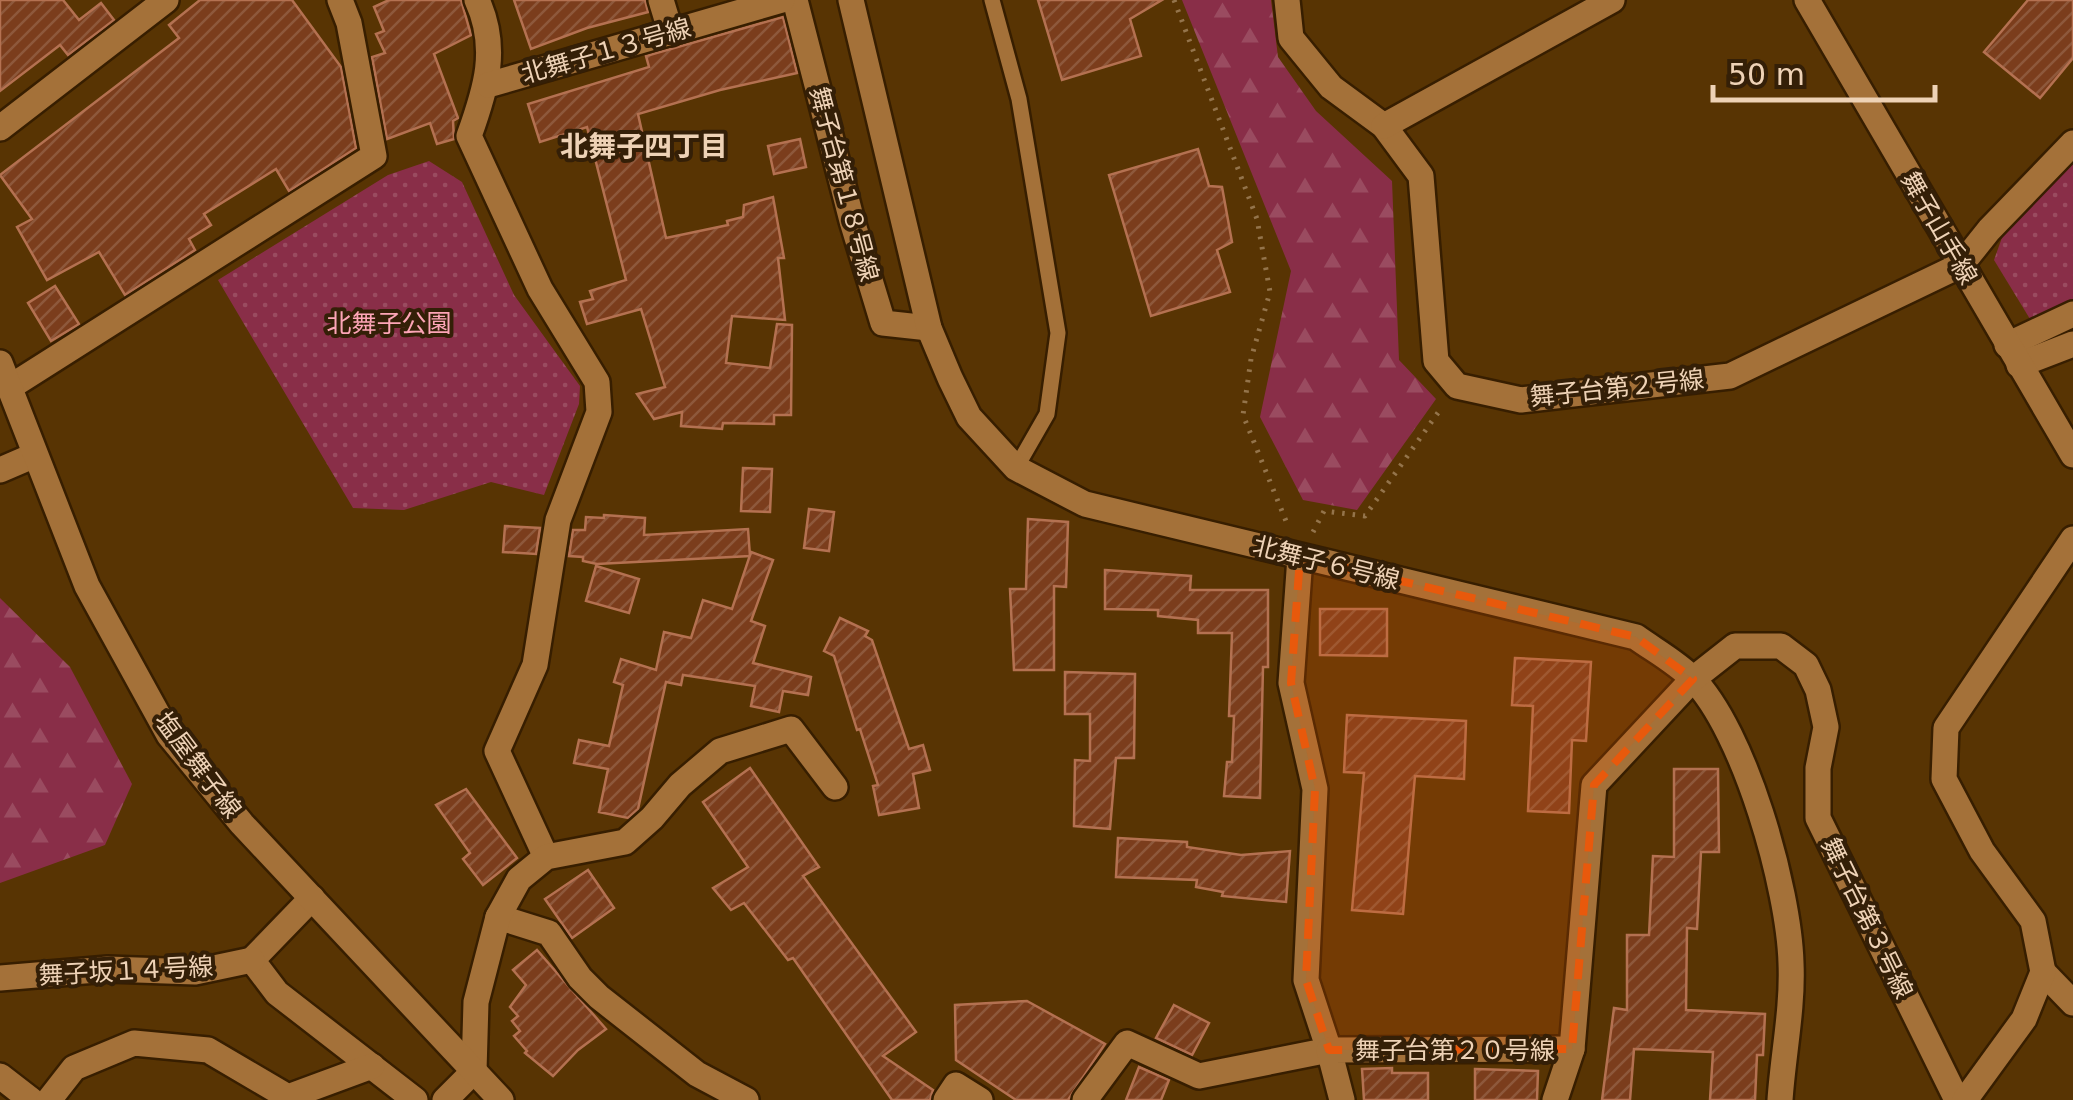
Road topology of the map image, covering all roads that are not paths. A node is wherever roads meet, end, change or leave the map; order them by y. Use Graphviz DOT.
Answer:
graph roads {
  1 [pos="166,0"];
  2 [pos="340,0"];
  3 [pos="477,0"];
  4 [pos="661,0"];
  5 [pos="782,0"];
  6 [pos="795,0"];
  7 [pos="851,0"];
  8 [pos="992,0"];
  9 [pos="1288,0"];
  10 [pos="1612,0"];
  11 [pos="1807,0"];
  12 [pos="671,33"];
  13 [pos="488,85"];
  14 [pos="1384,126"];
  15 [pos="0,128"];
  16 [pos="2073,143"];
  17 [pos="1961,265"];
  18 [pos="2073,314"];
  19 [pos="929,328"];
  20 [pos="2073,344"];
  21 [pos="2013,355"];
  22 [pos="5,375"];
  23 [pos="35,454"];
  24 [pos="2073,455"];
  25 [pos="1016,468"];
  26 [pos="0,470"];
  27 [pos="2073,539"];
  28 [pos="1300,557"];
  29 [pos="1693,678"];
  30 [pos="834,786"];
  31 [pos="546,857"];
  32 [pos="312,898"];
  33 [pos="498,917"];
  34 [pos="252,960"];
  35 [pos="2043,972"];
  36 [pos="0,978"];
  37 [pos="2073,1003"];
  38 [pos="1572,1049"];
  39 [pos="1330,1050"];
  40 [pos="372,1066"];
  41 [pos="474,1071"];
  42 [pos="0,1076"];
  43 [pos="31,1100"];
  44 [pos="49,1100"];
  45 [pos="415,1100"];
  46 [pos="445,1100"];
  47 [pos="500,1100"];
  48 [pos="746,1100"];
  49 [pos="946,1100"];
  50 [pos="980,1100"];
  51 [pos="1085,1100"];
  52 [pos="1342,1100"];
  53 [pos="1556,1100"];
  54 [pos="1780,1100"];
  55 [pos="1958,1100"];
  56 [pos="1965,1100"];
  1 -- 15 [label="street"];
  2 -- 22 [label="street"];
  3 -- 13 [label="street"];
  4 -- 12 [label="street"];
  5 -- 12 [label="street, 北舞子１３号線"];
  6 -- 19 [label="street, 舞子台第１８号線"];
  7 -- 19 [label="street, 北舞子６号線"];
  8 -- 25 [label="lane"];
  9 -- 14 [label="street"];
  10 -- 14 [label="street"];
  11 -- 17 [label="street, 舞子山手線"];
  12 -- 13 [label="street, 北舞子１３号線"];
  13 -- 31 [label="street"];
  14 -- 17 [label="street, 舞子台第２号線"];
  16 -- 17 [label="street"];
  17 -- 21 [label="street, 舞子山手線"];
  18 -- 21 [label="street"];
  19 -- 25 [label="street, 北舞子６号線"];
  20 -- 21 [label="street"];
  21 -- 24 [label="street, 舞子山手線"];
  22 -- 23 [label="street, 塩屋舞子線"];
  23 -- 26 [label="street"];
  23 -- 32 [label="street, 塩屋舞子線"];
  25 -- 28 [label="street, 北舞子６号線"];
  27 -- 35 [label="street"];
  28 -- 29 [label="street, 北舞子６号線"];
  28 -- 39 [label="street"];
  29 -- 38 [label="street, 舞子台第３号線"];
  29 -- 54 [label="street, 北舞子６号線"];
  29 -- 55 [label="street, 舞子台第３号線"];
  30 -- 31 [label="street"];
  31 -- 33 [label="street"];
  32 -- 34 [label="street"];
  32 -- 41 [label="street, 塩屋舞子線"];
  33 -- 41 [label="street"];
  33 -- 48 [label="street"];
  34 -- 36 [label="street, 舞子坂１４号線"];
  34 -- 40 [label="street"];
  35 -- 37 [label="street"];
  35 -- 56 [label="street"];
  38 -- 39 [label="street, 舞子台第２０号線"];
  38 -- 53 [label="street, 舞子台第３号線"];
  39 -- 51 [label="street"];
  39 -- 52 [label="street, 舞子台第２０号線"];
  40 -- 44 [label="street"];
  40 -- 45 [label="street"];
  41 -- 46 [label="street"];
  41 -- 47 [label="street, 塩屋舞子線"];
  42 -- 43 [label="street"];
  49 -- 50 [label="street"];
}
